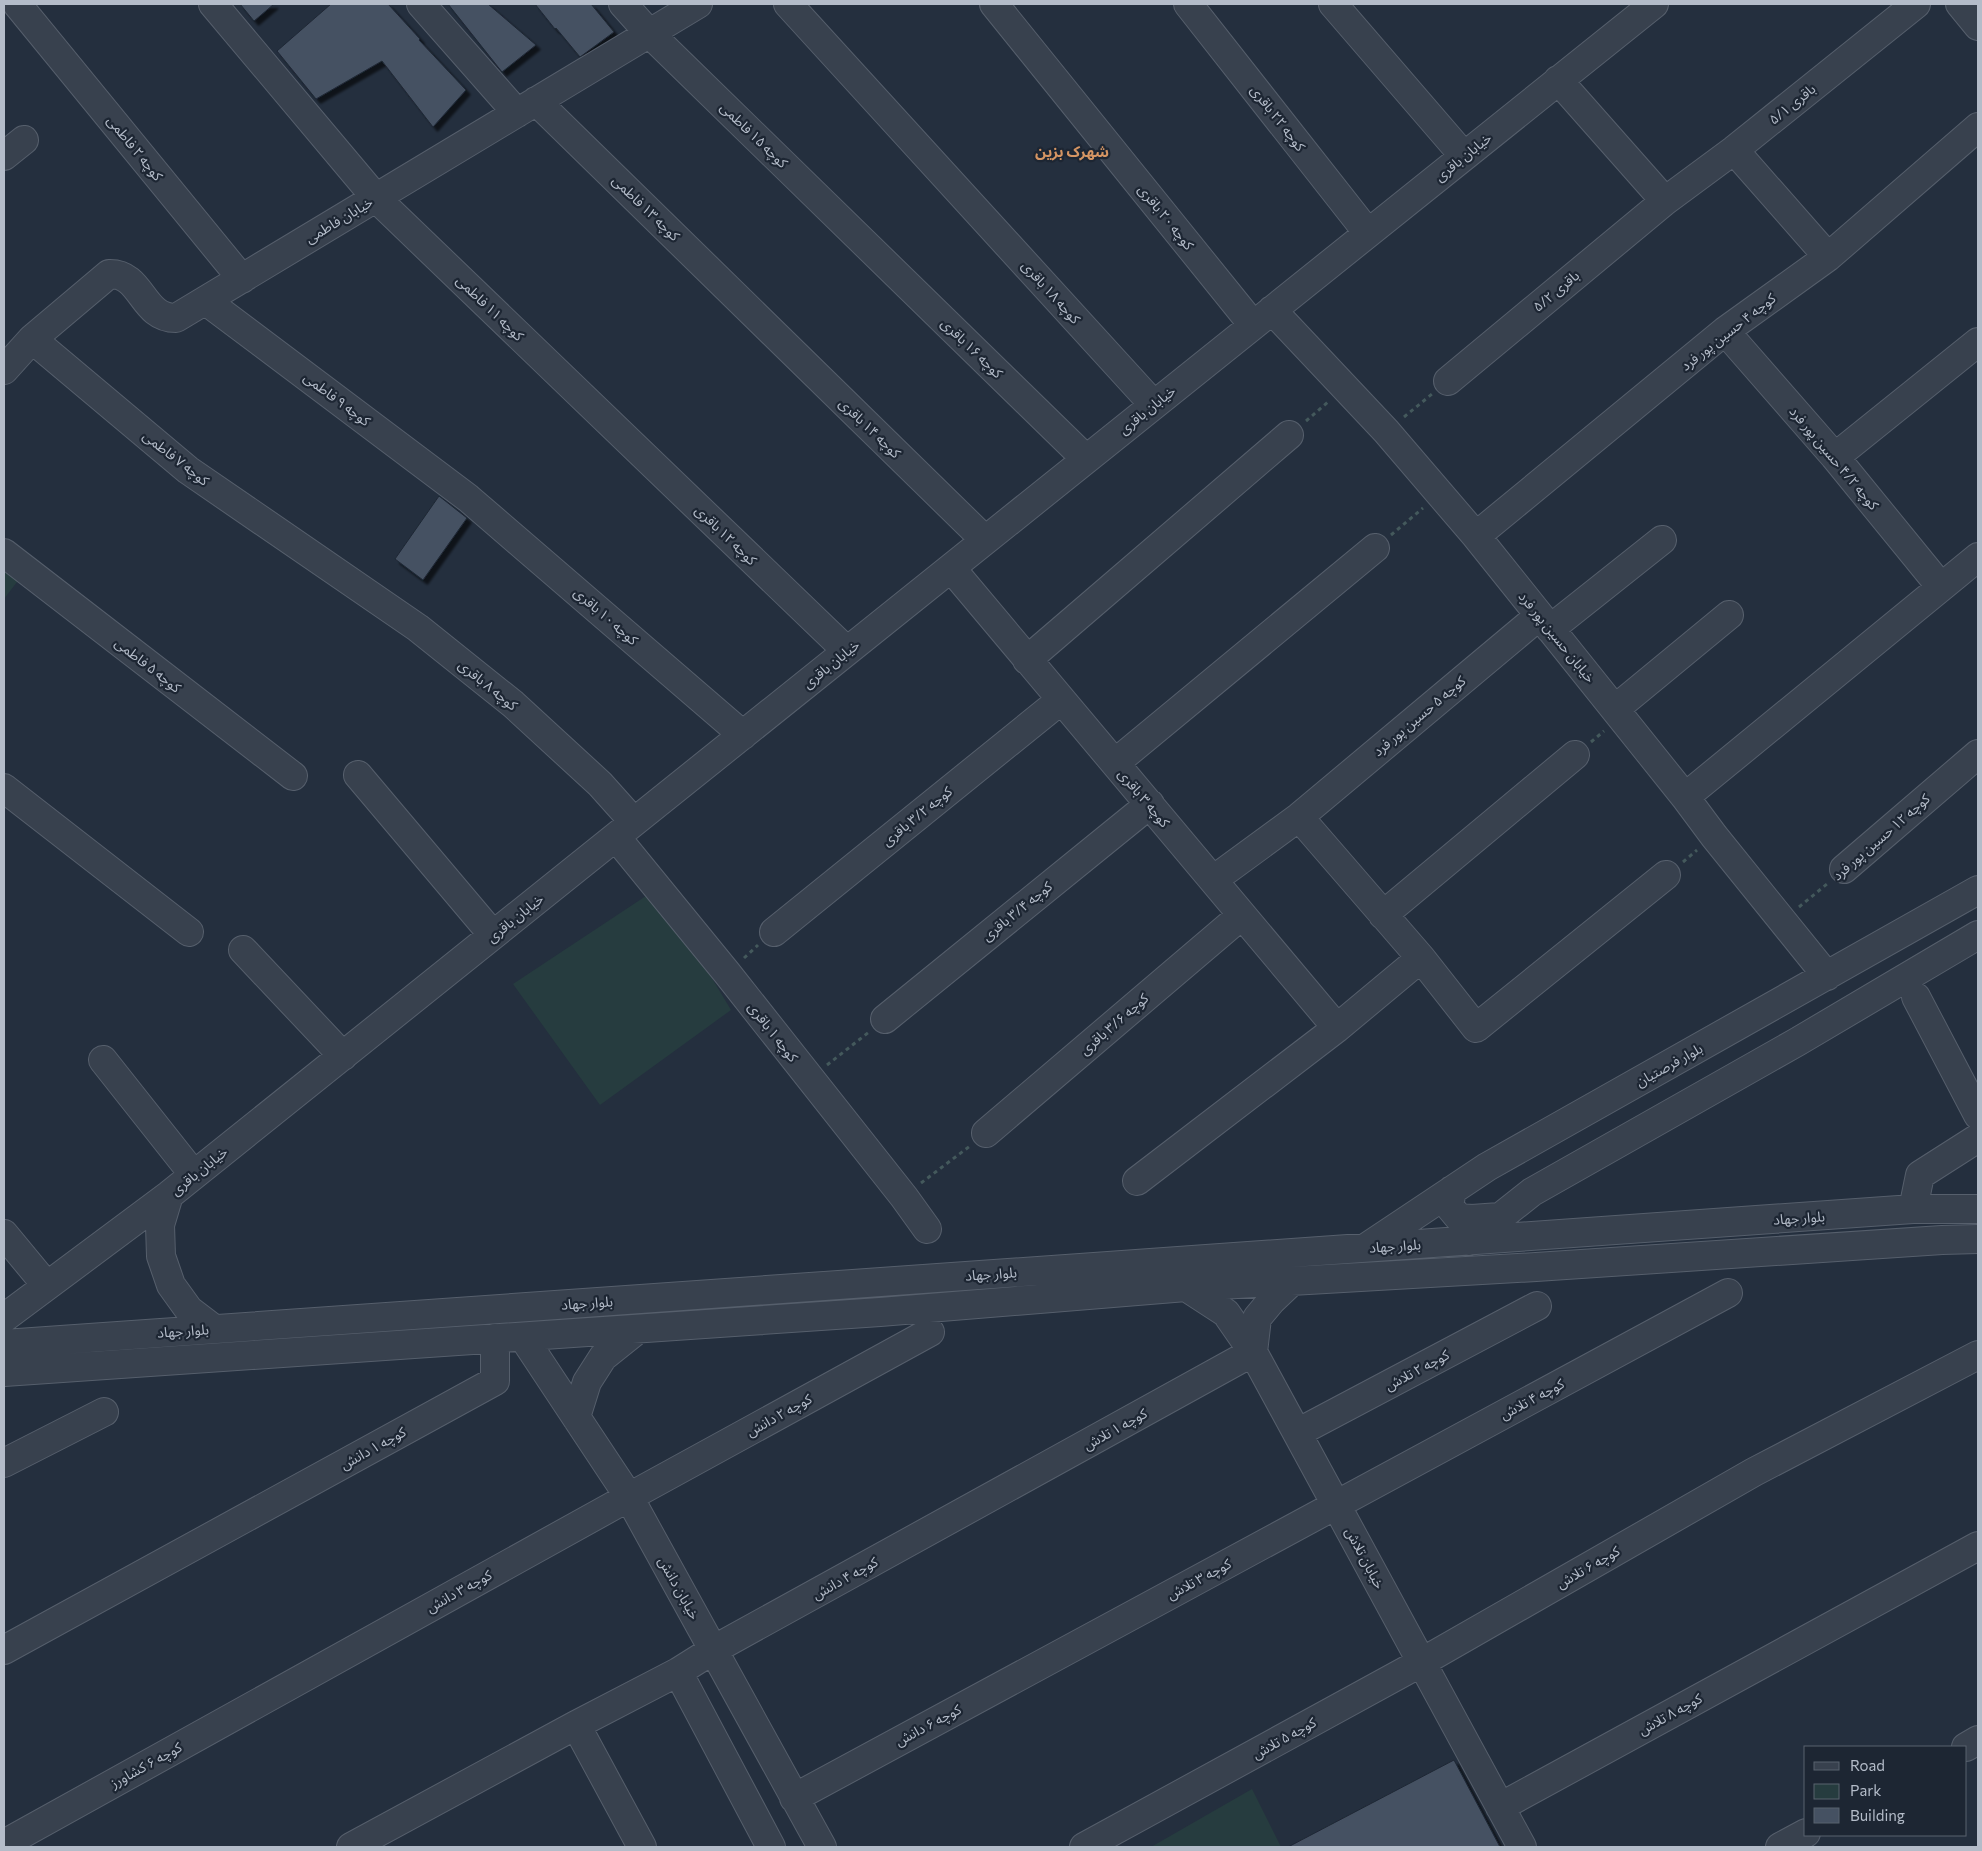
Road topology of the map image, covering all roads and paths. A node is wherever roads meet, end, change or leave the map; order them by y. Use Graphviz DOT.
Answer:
graph roads {
  1 [pos="213,4"];
  2 [pos="422,4"];
  3 [pos="623,4"];
  4 [pos="698,4"];
  5 [pos="788,4"];
  6 [pos="994,4"];
  7 [pos="1188,4"];
  8 [pos="1333,4"];
  9 [pos="1654,4"];
  10 [pos="1916,4"];
  11 [pos="1960,4"];
  12 [pos="22,10"];
  13 [pos="1978,26"];
  14 [pos="649,33"];
  15 [pos="1558,80"];
  16 [pos="527,107"];
  17 [pos="1978,127"];
  18 [pos="1734,150"];
  19 [pos="1464,156"];
  20 [pos="376,198"];
  21 [pos="1665,201"];
  22 [pos="1368,233"];
  23 [pos="858,236"];
  24 [pos="1828,257"];
  25 [pos="242,279"];
  26 [pos="206,301"];
  27 [pos="755,315"];
  28 [pos="1262,318"];
  29 [pos="1725,331"];
  30 [pos="32,339"];
  31 [pos="1978,342"];
  32 [pos="4,370"];
  33 [pos="1448,381"];
  34 [pos="1345,387"];
  35 [pos="1154,405"];
  36 [pos="605,419"];
  37 [pos="1386,430"];
  38 [pos="1289,436"];
  39 [pos="1835,458"];
  40 [pos="1086,459"];
  41 [pos="1440,495"];
  42 [pos="468,498"];
  43 [pos="1476,536"];
  44 [pos="985,540"];
  45 [pos="1662,540"];
  46 [pos="1375,548"];
  47 [pos="4,553"];
  48 [pos="1978,557"];
  49 [pos="326,566"];
  50 [pos="951,568"];
  51 [pos="1941,587"];
  52 [pos="1729,615"];
  53 [pos="1545,622"];
  54 [pos="847,651"];
  55 [pos="1027,660"];
  56 [pos="1061,700"];
  57 [pos="1618,713"];
  58 [pos="743,735"];
  59 [pos="1978,754"];
  60 [pos="1575,755"];
  61 [pos="1115,763"];
  62 [pos="358,775"];
  63 [pos="293,776"];
  64 [pos="4,788"];
  65 [pos="1685,797"];
  66 [pos="1150,804"];
  67 [pos="1299,817"];
  68 [pos="625,829"];
  69 [pos="1714,836"];
  70 [pos="1844,869"];
  71 [pos="1666,874"];
  72 [pos="1213,880"];
  73 [pos="1978,890"];
  74 [pos="1242,915"];
  75 [pos="1383,915"];
  76 [pos="1784,921"];
  77 [pos="190,932"];
  78 [pos="774,932"];
  79 [pos="493,936"];
  80 [pos="1978,936"];
  81 [pos="243,950"];
  82 [pos="1421,958"];
  83 [pos="727,972"];
  84 [pos="1827,976"];
  85 [pos="1916,997"];
  86 [pos="885,1019"];
  87 [pos="1337,1028"];
  88 [pos="343,1056"];
  89 [pos="103,1060"];
  90 [pos="809,1079"];
  91 [pos="1978,1115"];
  92 [pos="986,1133"];
  93 [pos="1978,1138"];
  94 [pos="194,1175"];
  95 [pos="1137,1181"];
  96 [pos="1452,1190"];
  97 [pos="169,1195"];
  98 [pos="904,1197"];
  99 [pos="1978,1209"];
  100 [pos="1913,1210"];
  101 [pos="1500,1217"];
  102 [pos="927,1229"];
  103 [pos="1624,1230"];
  104 [pos="4,1234"];
  105 [pos="1978,1239"];
  106 [pos="1470,1241"];
  107 [pos="1365,1248"];
  108 [pos="1626,1261"];
  109 [pos="1292,1281"];
  110 [pos="47,1286"];
  111 [pos="1186,1287"];
  112 [pos="1728,1293"];
  113 [pos="1537,1306"];
  114 [pos="4,1318"];
  115 [pos="214,1329"];
  116 [pos="638,1329"];
  117 [pos="930,1332"];
  118 [pos="523,1337"];
  119 [pos="496,1338"];
  120 [pos="4,1344"];
  121 [pos="1254,1352"];
  122 [pos="1978,1355"];
  123 [pos="4,1372"];
  124 [pos="104,1412"];
  125 [pos="576,1417"];
  126 [pos="1297,1433"];
  127 [pos="4,1463"];
  128 [pos="629,1497"];
  129 [pos="976,1505"];
  130 [pos="1336,1505"];
  131 [pos="1978,1546"];
  132 [pos="4,1650"];
  133 [pos="713,1650"];
  134 [pos="1062,1653"];
  135 [pos="1422,1662"];
  136 [pos="678,1672"];
  137 [pos="289,1685"];
  138 [pos="576,1725"];
  139 [pos="1978,1740"];
  140 [pos="1967,1746"];
  141 [pos="794,1798"];
  142 [pos="1500,1806"];
  143 [pos="1804,1835"];
  144 [pos="4,1844"];
  145 [pos="351,1847"];
  146 [pos="642,1847"];
  147 [pos="771,1847"];
  148 [pos="822,1847"];
  149 [pos="1084,1847"];
  150 [pos="1522,1847"];
  151 [pos="1780,1847"];
  1 -- 20 [label="street, کوچه ۱۱ فاطمی"];
  2 -- 16 [label="street, کوچه ۱۳ فاطمی"];
  3 -- 14 [label="street, کوچه ۱۵ فاطمی"];
  4 -- 14 [label="street, خیابان فاطمی"];
  5 -- 35 [label="street, کوچه ۱۸ باقری"];
  6 -- 28 [label="street, کوچه ۲۰ باقری"];
  7 -- 22 [label="street, کوچه ۲۲ باقری"];
  8 -- 19 [label="street"];
  9 -- 15 [label="street, خیابان باقری"];
  10 -- 18 [label="street, باقری ۵/۱"];
  11 -- 13 [label="street"];
  12 -- 25 [label="street, کوچه ۲ فاطمی"];
  14 -- 16 [label="street, خیابان فاطمی"];
  14 -- 23 [label="street, کوچه ۱۵ فاطمی"];
  15 -- 19 [label="street, خیابان باقری"];
  15 -- 21 [label="street"];
  16 -- 20 [label="street, خیابان فاطمی"];
  16 -- 27 [label="street, کوچه ۱۳ فاطمی"];
  17 -- 24 [label="street, کوچه ۴ حسین پور فرد"];
  18 -- 21 [label="street, باقری ۵/۱"];
  18 -- 24 [label="street"];
  19 -- 22 [label="street, خیابان باقری"];
  20 -- 25 [label="street, خیابان فاطمی"];
  20 -- 36 [label="street, کوچه ۱۱ فاطمی"];
  21 -- 33 [label="street, باقری ۵/۲"];
  22 -- 28 [label="street, خیابان باقری"];
  23 -- 40 [label="street, کوچه ۱۶ باقری"];
  24 -- 29 [label="street, کوچه ۴ حسین پور فرد"];
  25 -- 26 [label="street, خیابان فاطمی"];
  26 -- 30 [label="street, خیابان فاطمی"];
  26 -- 42 [label="street, کوچه ۹ فاطمی"];
  27 -- 44 [label="street, کوچه ۱۴ باقری"];
  28 -- 34 [label="street, خیابان حسین پور فرد"];
  28 -- 35 [label="street, خیابان باقری"];
  29 -- 39 [label="street, کوچه ۴/۲ حسین پور فرد"];
  29 -- 43 [label="street, کوچه ۴ حسین پور فرد"];
  30 -- 32 [label="street, خیابان فاطمی"];
  30 -- 49 [label="street, کوچه ۷ فاطمی"];
  31 -- 39 [label="street"];
  33 -- 37 [label="path"];
  34 -- 37 [label="street, خیابان حسین پور فرد"];
  34 -- 38 [label="path"];
  35 -- 40 [label="street, خیابان باقری"];
  36 -- 54 [label="street, کوچه ۱۲ باقری"];
  37 -- 41 [label="street, خیابان حسین پور فرد"];
  38 -- 55 [label="street"];
  39 -- 51 [label="street, کوچه ۴/۲ حسین پور فرد"];
  40 -- 44 [label="street, خیابان باقری"];
  41 -- 43 [label="street, خیابان حسین پور فرد"];
  41 -- 46 [label="path"];
  42 -- 58 [label="street, کوچه ۱۰ باقری"];
  43 -- 53 [label="street, خیابان حسین پور فرد"];
  44 -- 50 [label="street, خیابان باقری"];
  45 -- 53 [label="street, کوچه ۵ حسین پور فرد"];
  46 -- 61 [label="street"];
  47 -- 63 [label="street, کوچه ۵ فاطمی"];
  48 -- 51 [label="street"];
  49 -- 68 [label="street, کوچه ۸ باقری"];
  50 -- 54 [label="street, خیابان باقری"];
  50 -- 55 [label="street, کوچه ۳ باقری"];
  51 -- 65 [label="street"];
  52 -- 57 [label="street"];
  53 -- 57 [label="street, خیابان حسین پور فرد"];
  53 -- 67 [label="street, کوچه ۵ حسین پور فرد"];
  54 -- 58 [label="street, خیابان باقری"];
  55 -- 56 [label="street, کوچه ۳ باقری"];
  56 -- 61 [label="street, کوچه ۳ باقری"];
  56 -- 78 [label="street, کوچه ۳/۲ باقری"];
  57 -- 60 [label="path"];
  57 -- 65 [label="street, خیابان حسین پور فرد"];
  58 -- 68 [label="street, خیابان باقری"];
  59 -- 70 [label="street, کوچه ۱۲ حسین پور فرد"];
  60 -- 75 [label="street"];
  61 -- 66 [label="street, کوچه ۳ باقری"];
  62 -- 79 [label="street"];
  64 -- 77 [label="street"];
  65 -- 69 [label="street, خیابان حسین پور فرد"];
  66 -- 72 [label="street, کوچه ۳ باقری"];
  66 -- 86 [label="street, کوچه ۳/۴ باقری"];
  67 -- 72 [label="street, کوچه ۵ حسین پور فرد"];
  67 -- 75 [label="street"];
  68 -- 79 [label="street, خیابان باقری"];
  68 -- 83 [label="street, کوچه ۱ باقری"];
  69 -- 71 [label="path"];
  69 -- 76 [label="street, خیابان حسین پور فرد"];
  70 -- 76 [label="path, کوچه ۱۲ حسین پور فرد"];
  71 -- 82 [label="street"];
  72 -- 74 [label="street, کوچه ۳ باقری"];
  73 -- 84 [label="street, بلوار فرصتیان"];
  74 -- 87 [label="street, کوچه ۳ باقری"];
  74 -- 92 [label="street, کوچه ۳/۶ باقری"];
  75 -- 82 [label="street"];
  76 -- 84 [label="street, خیابان حسین پور فرد"];
  78 -- 83 [label="path"];
  79 -- 88 [label="street, خیابان باقری"];
  80 -- 101 [label="street"];
  81 -- 88 [label="street"];
  82 -- 87 [label="street"];
  83 -- 90 [label="street, کوچه ۱ باقری"];
  84 -- 96 [label="street, بلوار فرصتیان"];
  85 -- 91 [label="street"];
  86 -- 90 [label="path"];
  87 -- 95 [label="street"];
  88 -- 94 [label="street, خیابان باقری"];
  89 -- 94 [label="street"];
  90 -- 98 [label="street, کوچه ۱ باقری"];
  92 -- 98 [label="path"];
  93 -- 100 [label="street"];
  94 -- 97 [label="street, خیابان باقری"];
  96 -- 101 [label="street"];
  96 -- 107 [label="street, بلوار فرصتیان"];
  97 -- 110 [label="street, خیابان باقری"];
  97 -- 115 [label="street"];
  98 -- 102 [label="street, کوچه ۱ باقری"];
  99 -- 100 [label="street, بلوار جهاد"];
  100 -- 103 [label="street, بلوار جهاد"];
  101 -- 106 [label="street"];
  103 -- 106 [label="street, بلوار جهاد"];
  103 -- 108 [label="street"];
  104 -- 110 [label="street"];
  105 -- 108 [label="street, بلوار جهاد"];
  106 -- 107 [label="street, بلوار جهاد"];
  107 -- 115 [label="street, بلوار جهاد"];
  108 -- 109 [label="street, بلوار جهاد"];
  109 -- 111 [label="street, بلوار جهاد"];
  109 -- 121 [label="street"];
  110 -- 114 [label="street, خیابان باقری"];
  111 -- 116 [label="street, بلوار جهاد"];
  111 -- 121 [label="street, خیابان تلاش"];
  112 -- 130 [label="street, کوچه ۴ تلاش"];
  113 -- 126 [label="street, کوچه ۲ تلاش"];
  115 -- 120 [label="street, بلوار جهاد"];
  116 -- 118 [label="street, بلوار جهاد"];
  116 -- 125 [label="street"];
  117 -- 128 [label="street, کوچه ۲ دانش"];
  118 -- 119 [label="street, بلوار جهاد"];
  118 -- 125 [label="street, خیابان دانش"];
  119 -- 123 [label="street, بلوار جهاد"];
  119 -- 132 [label="street, کوچه ۱ دانش"];
  121 -- 126 [label="street, خیابان تلاش"];
  121 -- 129 [label="street, کوچه ۱ تلاش"];
  122 -- 135 [label="street, کوچه ۶ تلاش"];
  124 -- 127 [label="street"];
  125 -- 128 [label="street, خیابان دانش"];
  126 -- 130 [label="street, خیابان تلاش"];
  128 -- 133 [label="street, خیابان دانش"];
  128 -- 137 [label="street, کوچه ۳ دانش"];
  129 -- 133 [label="street, کوچه ۴ دانش"];
  130 -- 134 [label="street, کوچه ۳ تلاش"];
  130 -- 135 [label="street, خیابان تلاش"];
  131 -- 142 [label="street, کوچه ۸ تلاش"];
  133 -- 136 [label="street, کوچه ۴ دانش"];
  133 -- 141 [label="street, خیابان دانش"];
  134 -- 141 [label="street, کوچه ۶ دانش"];
  135 -- 142 [label="street, خیابان تلاش"];
  135 -- 149 [label="street, کوچه ۵ تلاش"];
  136 -- 138 [label="street, کوچه ۴ دانش"];
  136 -- 147 [label="street"];
  137 -- 144 [label="street, کوچه ۶ کشاورز"];
  138 -- 145 [label="street, کوچه ۴ دانش"];
  138 -- 146 [label="street"];
  139 -- 140 [label="street"];
  141 -- 148 [label="street, خیابان دانش"];
  142 -- 150 [label="street, خیابان تلاش"];
  143 -- 151 [label="street"];
}
